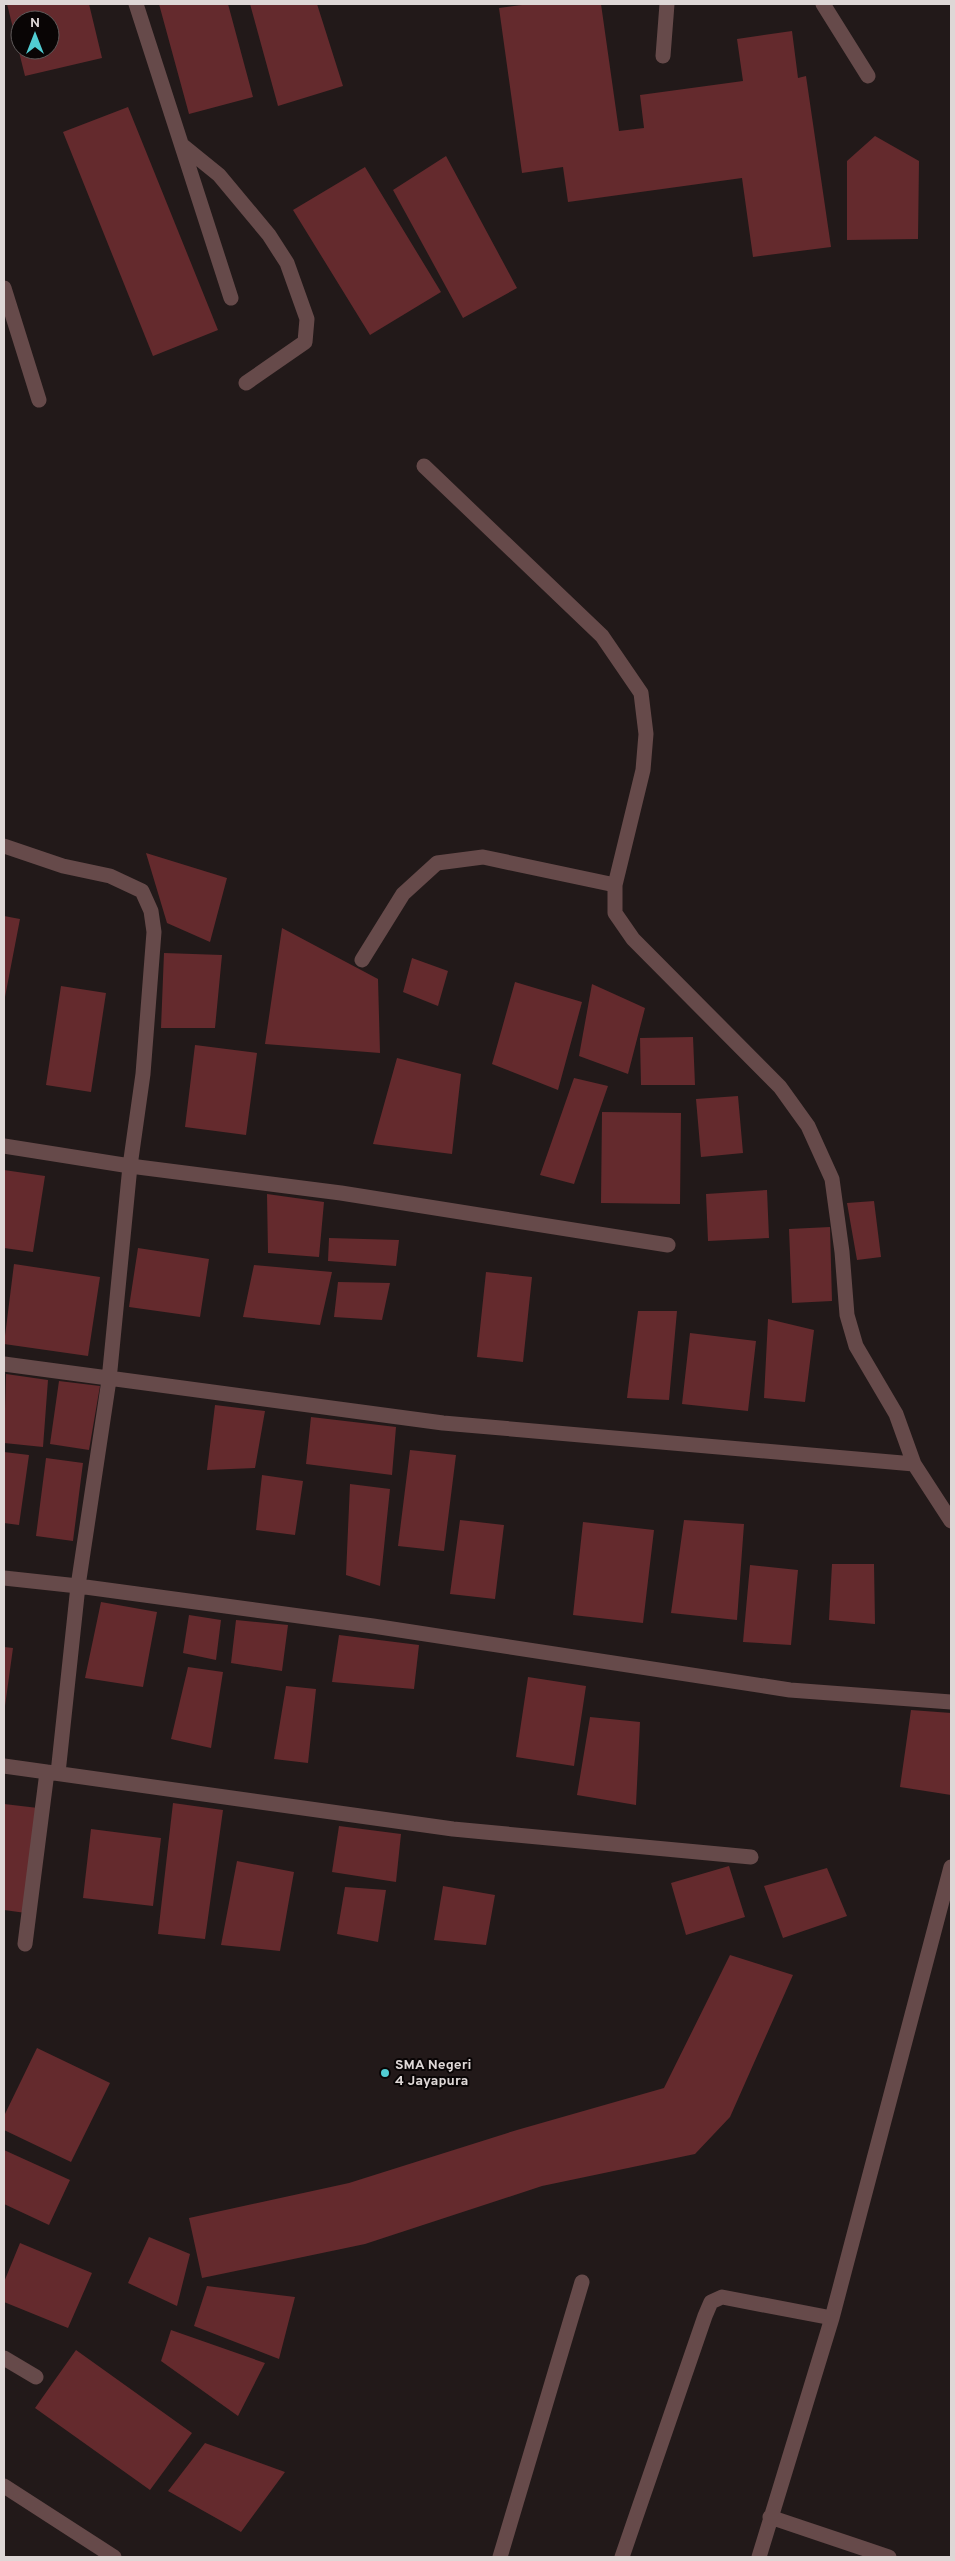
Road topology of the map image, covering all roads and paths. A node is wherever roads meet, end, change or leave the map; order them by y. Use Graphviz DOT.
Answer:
graph roads {
  1 [pos="136,4"];
  2 [pos="667,4"];
  3 [pos="823,4"];
  4 [pos="663,56"];
  5 [pos="868,76"];
  6 [pos="182,145"];
  7 [pos="4,288"];
  8 [pos="231,298"];
  9 [pos="246,383"];
  10 [pos="39,400"];
  11 [pos="424,466"];
  12 [pos="4,846"];
  13 [pos="615,885"];
  14 [pos="362,960"];
  15 [pos="4,1146"];
  16 [pos="130,1166"];
  17 [pos="668,1244"];
  18 [pos="4,1364"];
  19 [pos="109,1380"];
  20 [pos="914,1464"];
  21 [pos="951,1521"];
  22 [pos="4,1578"];
  23 [pos="78,1586"];
  24 [pos="951,1702"];
  25 [pos="4,1766"];
  26 [pos="53,1772"];
  27 [pos="751,1857"];
  28 [pos="951,1867"];
  29 [pos="25,1944"];
  30 [pos="582,2282"];
  31 [pos="832,2318"];
  32 [pos="4,2358"];
  33 [pos="36,2377"];
  34 [pos="4,2486"];
  35 [pos="770,2517"];
  36 [pos="114,2557"];
  37 [pos="500,2557"];
  38 [pos="622,2557"];
  39 [pos="759,2557"];
  40 [pos="889,2557"];
  1 -- 6 [label="street"];
  2 -- 4 [label="street"];
  3 -- 5 [label="street"];
  6 -- 8 [label="street"];
  6 -- 9 [label="street"];
  7 -- 10 [label="street"];
  11 -- 13 [label="street"];
  12 -- 16 [label="street"];
  13 -- 14 [label="street"];
  13 -- 20 [label="street"];
  15 -- 16 [label="street"];
  16 -- 17 [label="street"];
  16 -- 19 [label="street"];
  18 -- 19 [label="street"];
  19 -- 20 [label="street"];
  19 -- 23 [label="street"];
  20 -- 21 [label="street"];
  22 -- 23 [label="street"];
  23 -- 24 [label="street"];
  23 -- 26 [label="street"];
  25 -- 26 [label="street"];
  26 -- 27 [label="street"];
  26 -- 29 [label="street"];
  28 -- 31 [label="street"];
  30 -- 37 [label="street"];
  31 -- 35 [label="street"];
  31 -- 38 [label="street"];
  32 -- 33 [label="street"];
  34 -- 36 [label="street"];
  35 -- 39 [label="street"];
  35 -- 40 [label="street"];
}
